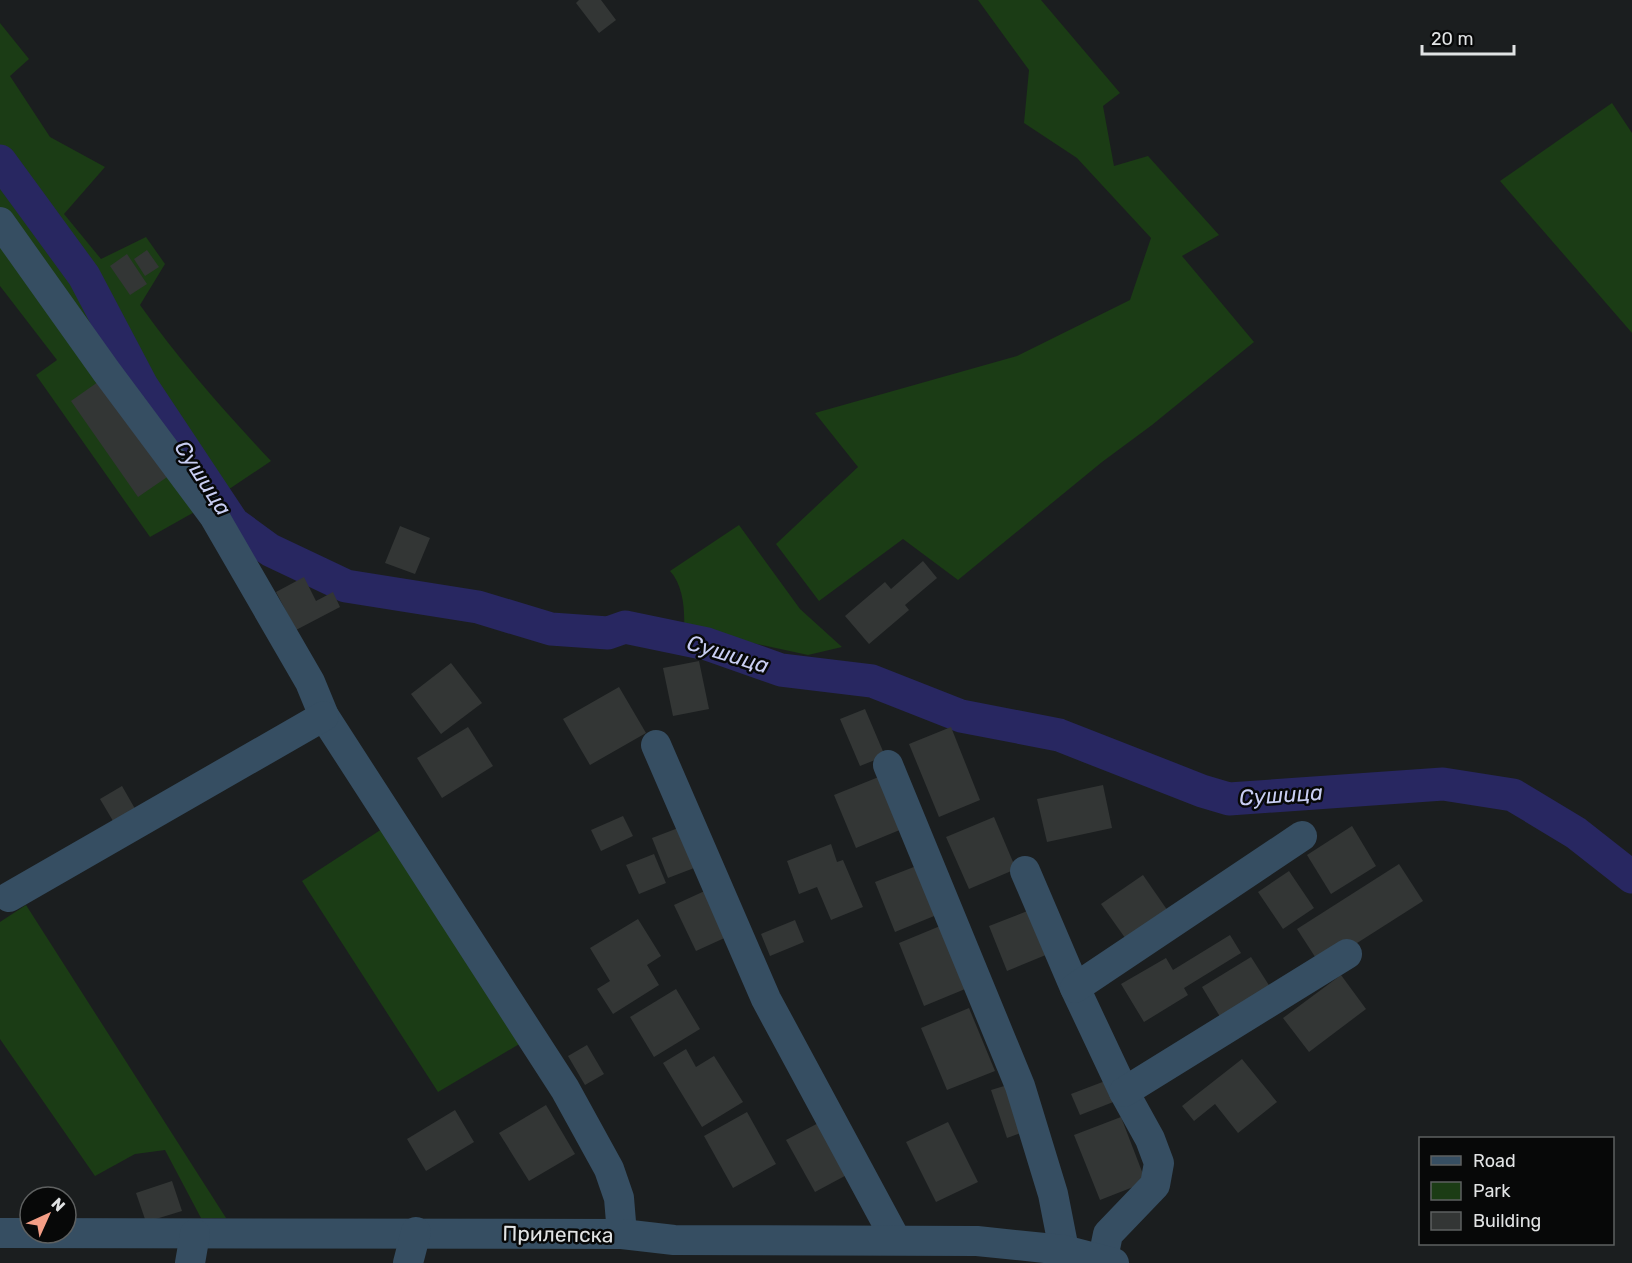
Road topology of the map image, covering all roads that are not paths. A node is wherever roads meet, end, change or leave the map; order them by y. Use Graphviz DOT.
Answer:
graph roads {
  1 [pos="0,222"];
  2 [pos="324,716"];
  3 [pos="656,745"];
  4 [pos="888,765"];
  5 [pos="1302,836"];
  6 [pos="1025,871"];
  7 [pos="9,897"];
  8 [pos="1347,954"];
  9 [pos="1075,988"];
  10 [pos="1124,1092"];
  11 [pos="416,1232"];
  12 [pos="0,1233"];
  13 [pos="622,1234"];
  14 [pos="896,1240"];
  15 [pos="193,1249"];
  16 [pos="1064,1250"];
  17 [pos="670,1252"];
  18 [pos="1106,1262"];
  19 [pos="408,1263"];
  1 -- 2 [label="street"];
  2 -- 7 [label="street"];
  2 -- 13 [label="street"];
  3 -- 14 [label="street"];
  4 -- 16 [label="street"];
  5 -- 9 [label="street"];
  6 -- 9 [label="street"];
  8 -- 10 [label="street"];
  9 -- 10 [label="street"];
  10 -- 18 [label="street"];
  11 -- 13 [label="street, Прилепска"];
  11 -- 15 [label="street, Прилепска"];
  11 -- 19 [label="street"];
  12 -- 15 [label="street, Прилепска"];
  13 -- 17 [label="street, Прилепска"];
  14 -- 16 [label="street, Прилепска"];
  14 -- 17 [label="street, Прилепска"];
  16 -- 18 [label="street, Прилепска"];
}
